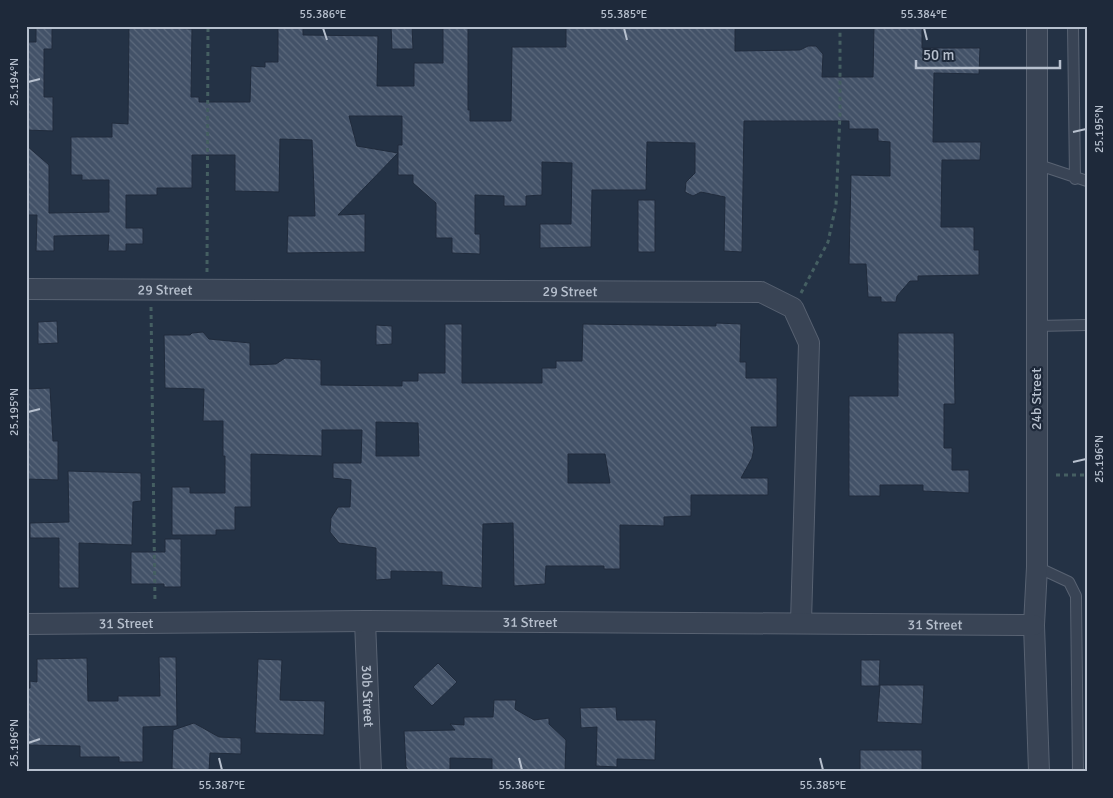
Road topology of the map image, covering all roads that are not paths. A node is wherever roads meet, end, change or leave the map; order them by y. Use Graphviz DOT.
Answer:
graph roads {
  1 [pos="1037,26"];
  2 [pos="1073,26"];
  3 [pos="1036,164"];
  4 [pos="1075,179"];
  5 [pos="1087,181"];
  6 [pos="26,289"];
  7 [pos="1087,325"];
  8 [pos="1036,326"];
  9 [pos="1038,567"];
  10 [pos="365,621"];
  11 [pos="802,622"];
  12 [pos="26,624"];
  13 [pos="1034,625"];
  14 [pos="371,772"];
  15 [pos="1039,772"];
  16 [pos="1078,772"];
  1 -- 3 [label="street, 24b Street"];
  2 -- 4 [label="lane"];
  3 -- 4 [label="lane"];
  3 -- 8 [label="street, 24b Street"];
  4 -- 5 [label="lane"];
  6 -- 11 [label="street, 29 Street"];
  7 -- 8 [label="lane"];
  8 -- 9 [label="street, 24b Street"];
  9 -- 13 [label="street, 24b Street"];
  9 -- 16 [label="lane"];
  10 -- 11 [label="street, 31 Street"];
  10 -- 12 [label="street, 31 Street"];
  10 -- 14 [label="street, 30b Street"];
  11 -- 13 [label="street, 31 Street"];
  13 -- 15 [label="street, 24b Street"];
}
